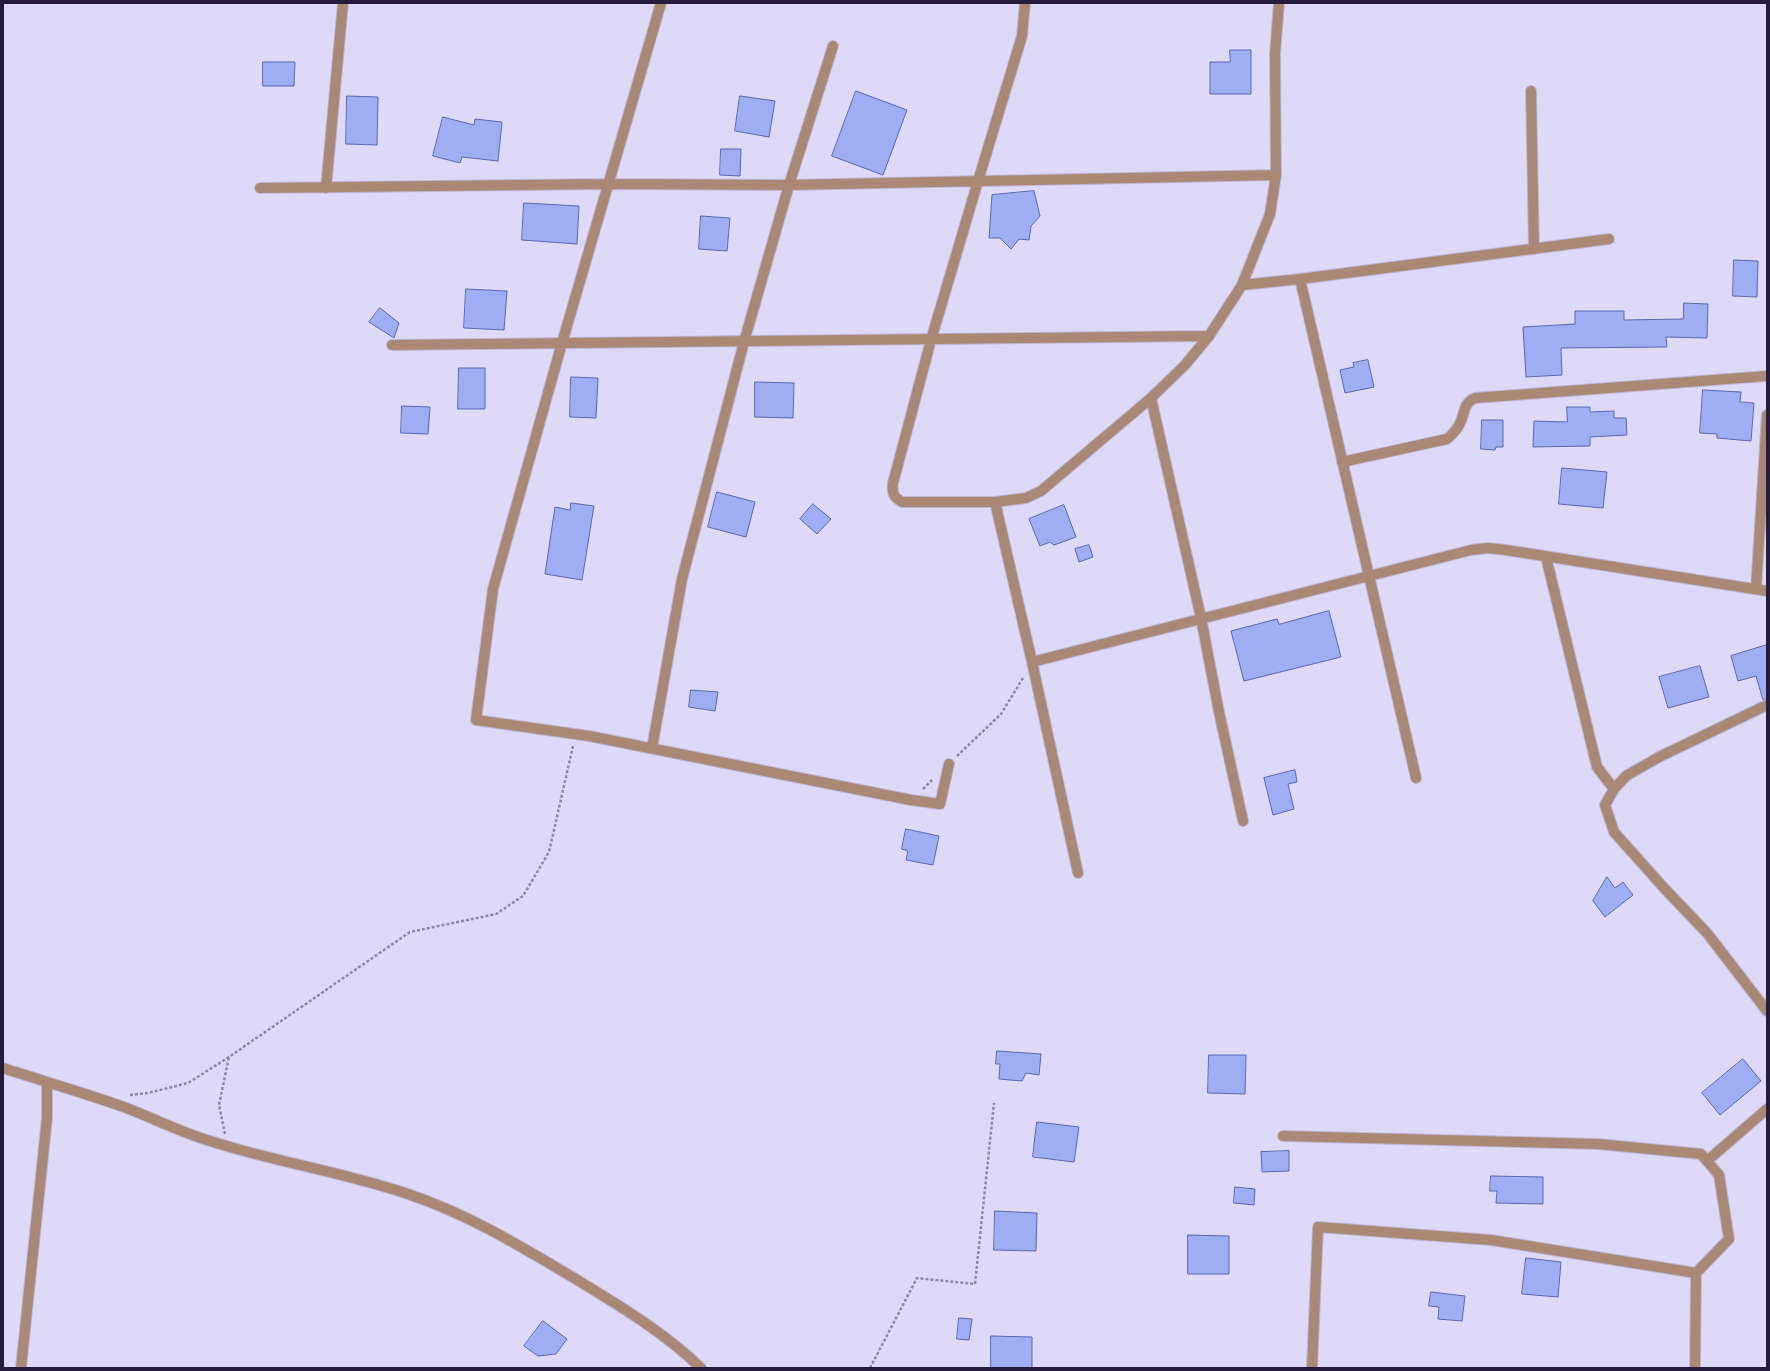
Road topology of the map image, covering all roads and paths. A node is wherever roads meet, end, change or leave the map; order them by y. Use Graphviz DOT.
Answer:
graph roads {
  1 [pos="343,3"];
  2 [pos="661,3"];
  3 [pos="1025,3"];
  4 [pos="1279,3"];
  5 [pos="833,46"];
  6 [pos="1531,91"];
  7 [pos="1276,175"];
  8 [pos="978,181"];
  9 [pos="608,184"];
  10 [pos="789,185"];
  11 [pos="260,188"];
  12 [pos="326,188"];
  13 [pos="1609,239"];
  14 [pos="1534,249"];
  15 [pos="1300,279"];
  16 [pos="1242,285"];
  17 [pos="1209,336"];
  18 [pos="931,340"];
  19 [pos="744,342"];
  20 [pos="562,343"];
  21 [pos="392,345"];
  22 [pos="1767,376"];
  23 [pos="1151,398"];
  24 [pos="1767,415"];
  25 [pos="1342,462"];
  26 [pos="995,502"];
  27 [pos="1546,556"];
  28 [pos="1370,576"];
  29 [pos="1756,589"];
  30 [pos="1767,591"];
  31 [pos="1202,618"];
  32 [pos="1032,662"];
  33 [pos="1767,706"];
  34 [pos="589,736"];
  35 [pos="652,748"];
  36 [pos="949,764"];
  37 [pos="1416,778"];
  38 [pos="933,779"];
  39 [pos="1614,789"];
  40 [pos="911,800"];
  41 [pos="1244,821"];
  42 [pos="1078,873"];
  43 [pos="1767,1011"];
  44 [pos="229,1057"];
  45 [pos="3,1068"];
  46 [pos="46,1082"];
  47 [pos="125,1095"];
  48 [pos="994,1103"];
  49 [pos="1767,1109"];
  50 [pos="1283,1136"];
  51 [pos="227,1146"];
  52 [pos="1707,1161"];
  53 [pos="1696,1273"];
  54 [pos="21,1368"];
  55 [pos="701,1368"];
  56 [pos="870,1368"];
  57 [pos="1312,1368"];
  58 [pos="1695,1368"];
  1 -- 12 [label="street"];
  2 -- 9 [label="street"];
  3 -- 8 [label="street"];
  4 -- 7 [label="street"];
  5 -- 10 [label="street"];
  6 -- 14 [label="street"];
  7 -- 8 [label="street"];
  7 -- 16 [label="street"];
  8 -- 10 [label="street"];
  8 -- 18 [label="street"];
  9 -- 10 [label="street"];
  9 -- 12 [label="street"];
  9 -- 20 [label="street"];
  10 -- 19 [label="street"];
  11 -- 12 [label="street"];
  13 -- 14 [label="street"];
  14 -- 15 [label="street"];
  15 -- 16 [label="street"];
  15 -- 25 [label="street"];
  16 -- 17 [label="street"];
  17 -- 18 [label="street"];
  17 -- 23 [label="street"];
  18 -- 19 [label="street"];
  18 -- 26 [label="street"];
  19 -- 20 [label="street"];
  19 -- 35 [label="street"];
  20 -- 21 [label="street"];
  20 -- 34 [label="street"];
  22 -- 25 [label="street"];
  23 -- 26 [label="street"];
  23 -- 31 [label="street"];
  24 -- 29 [label="street"];
  25 -- 28 [label="street"];
  26 -- 32 [label="street"];
  27 -- 28 [label="street"];
  27 -- 29 [label="street"];
  27 -- 39 [label="street"];
  28 -- 31 [label="street"];
  28 -- 37 [label="street"];
  29 -- 30 [label="street"];
  31 -- 32 [label="street"];
  31 -- 41 [label="street"];
  32 -- 36 [label="path"];
  32 -- 42 [label="street"];
  33 -- 39 [label="street"];
  34 -- 35 [label="street"];
  34 -- 44 [label="path"];
  35 -- 40 [label="street"];
  36 -- 40 [label="street"];
  38 -- 40 [label="path"];
  39 -- 43 [label="street"];
  44 -- 47 [label="path"];
  44 -- 51 [label="path"];
  45 -- 46 [label="street"];
  46 -- 51 [label="street"];
  46 -- 54 [label="street"];
  48 -- 56 [label="path"];
  49 -- 52 [label="street"];
  50 -- 52 [label="street"];
  51 -- 55 [label="street"];
  52 -- 53 [label="street"];
  53 -- 57 [label="street"];
  53 -- 58 [label="street"];
}
